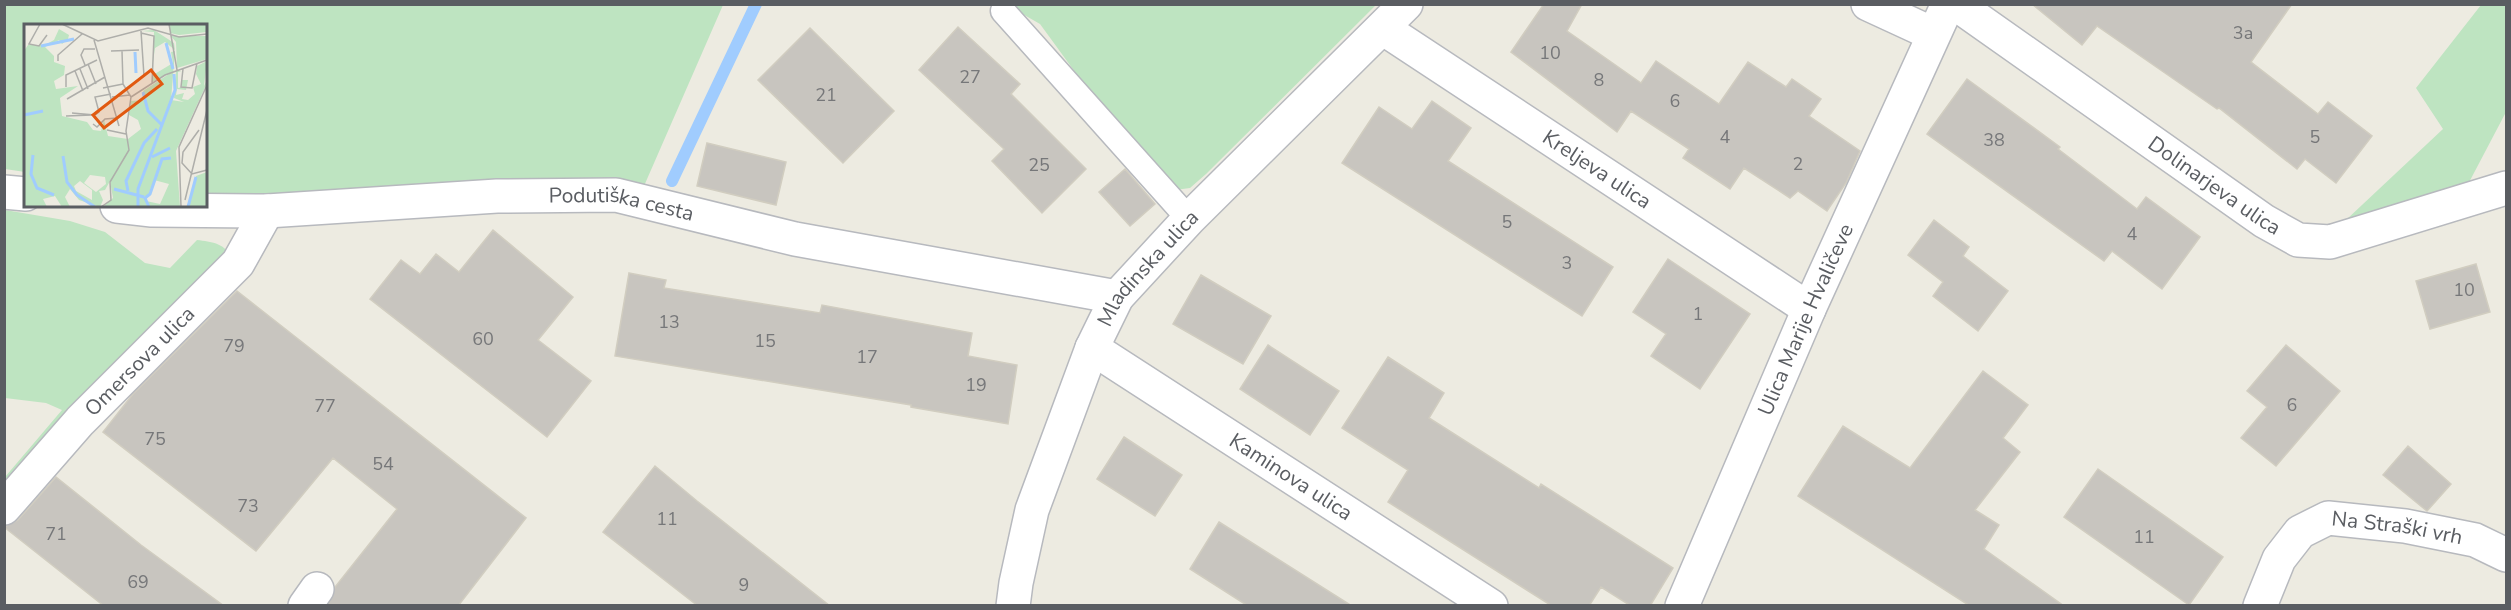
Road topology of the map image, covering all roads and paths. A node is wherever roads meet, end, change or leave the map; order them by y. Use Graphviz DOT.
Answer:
graph roads {
  1 [pos="1406,4"];
  2 [pos="1868,4"];
  3 [pos="1947,4"];
  4 [pos="1956,4"];
  5 [pos="1004,11"];
  6 [pos="1384,29"];
  7 [pos="1933,34"];
  8 [pos="2506,188"];
  9 [pos="4,192"];
  10 [pos="24,194"];
  11 [pos="126,207"];
  12 [pos="267,211"];
  13 [pos="1189,219"];
  14 [pos="1117,297"];
  15 [pos="1809,309"];
  16 [pos="1092,348"];
  17 [pos="4,508"];
  18 [pos="2506,555"];
  19 [pos="1013,606"];
  20 [pos="1491,606"];
  21 [pos="1682,606"];
  22 [pos="2260,606"];
  1 -- 6 [label="street, Mladinska ulica"];
  2 -- 7 [label="street"];
  3 -- 7 [label="street, Ulica Marije Hvaličeve"];
  4 -- 8 [label="street, Dolinarjeva ulica"];
  5 -- 13 [label="lane"];
  6 -- 13 [label="street, Mladinska ulica"];
  6 -- 15 [label="street, Kreljeva ulica"];
  7 -- 15 [label="street, Ulica Marije Hvaličeve"];
  9 -- 10 [label="street"];
  11 -- 12 [label="street, Podutiška cesta"];
  12 -- 14 [label="street, Podutiška cesta"];
  12 -- 17 [label="street, Omersova ulica"];
  13 -- 14 [label="street, Mladinska ulica"];
  14 -- 16 [label="street, Mladinska ulica"];
  15 -- 21 [label="street, Ulica Marije Hvaličeve"];
  16 -- 19 [label="street, Mladinska ulica"];
  16 -- 20 [label="street, Kaminova ulica"];
  18 -- 22 [label="street, Na Straški vrh"];
}
